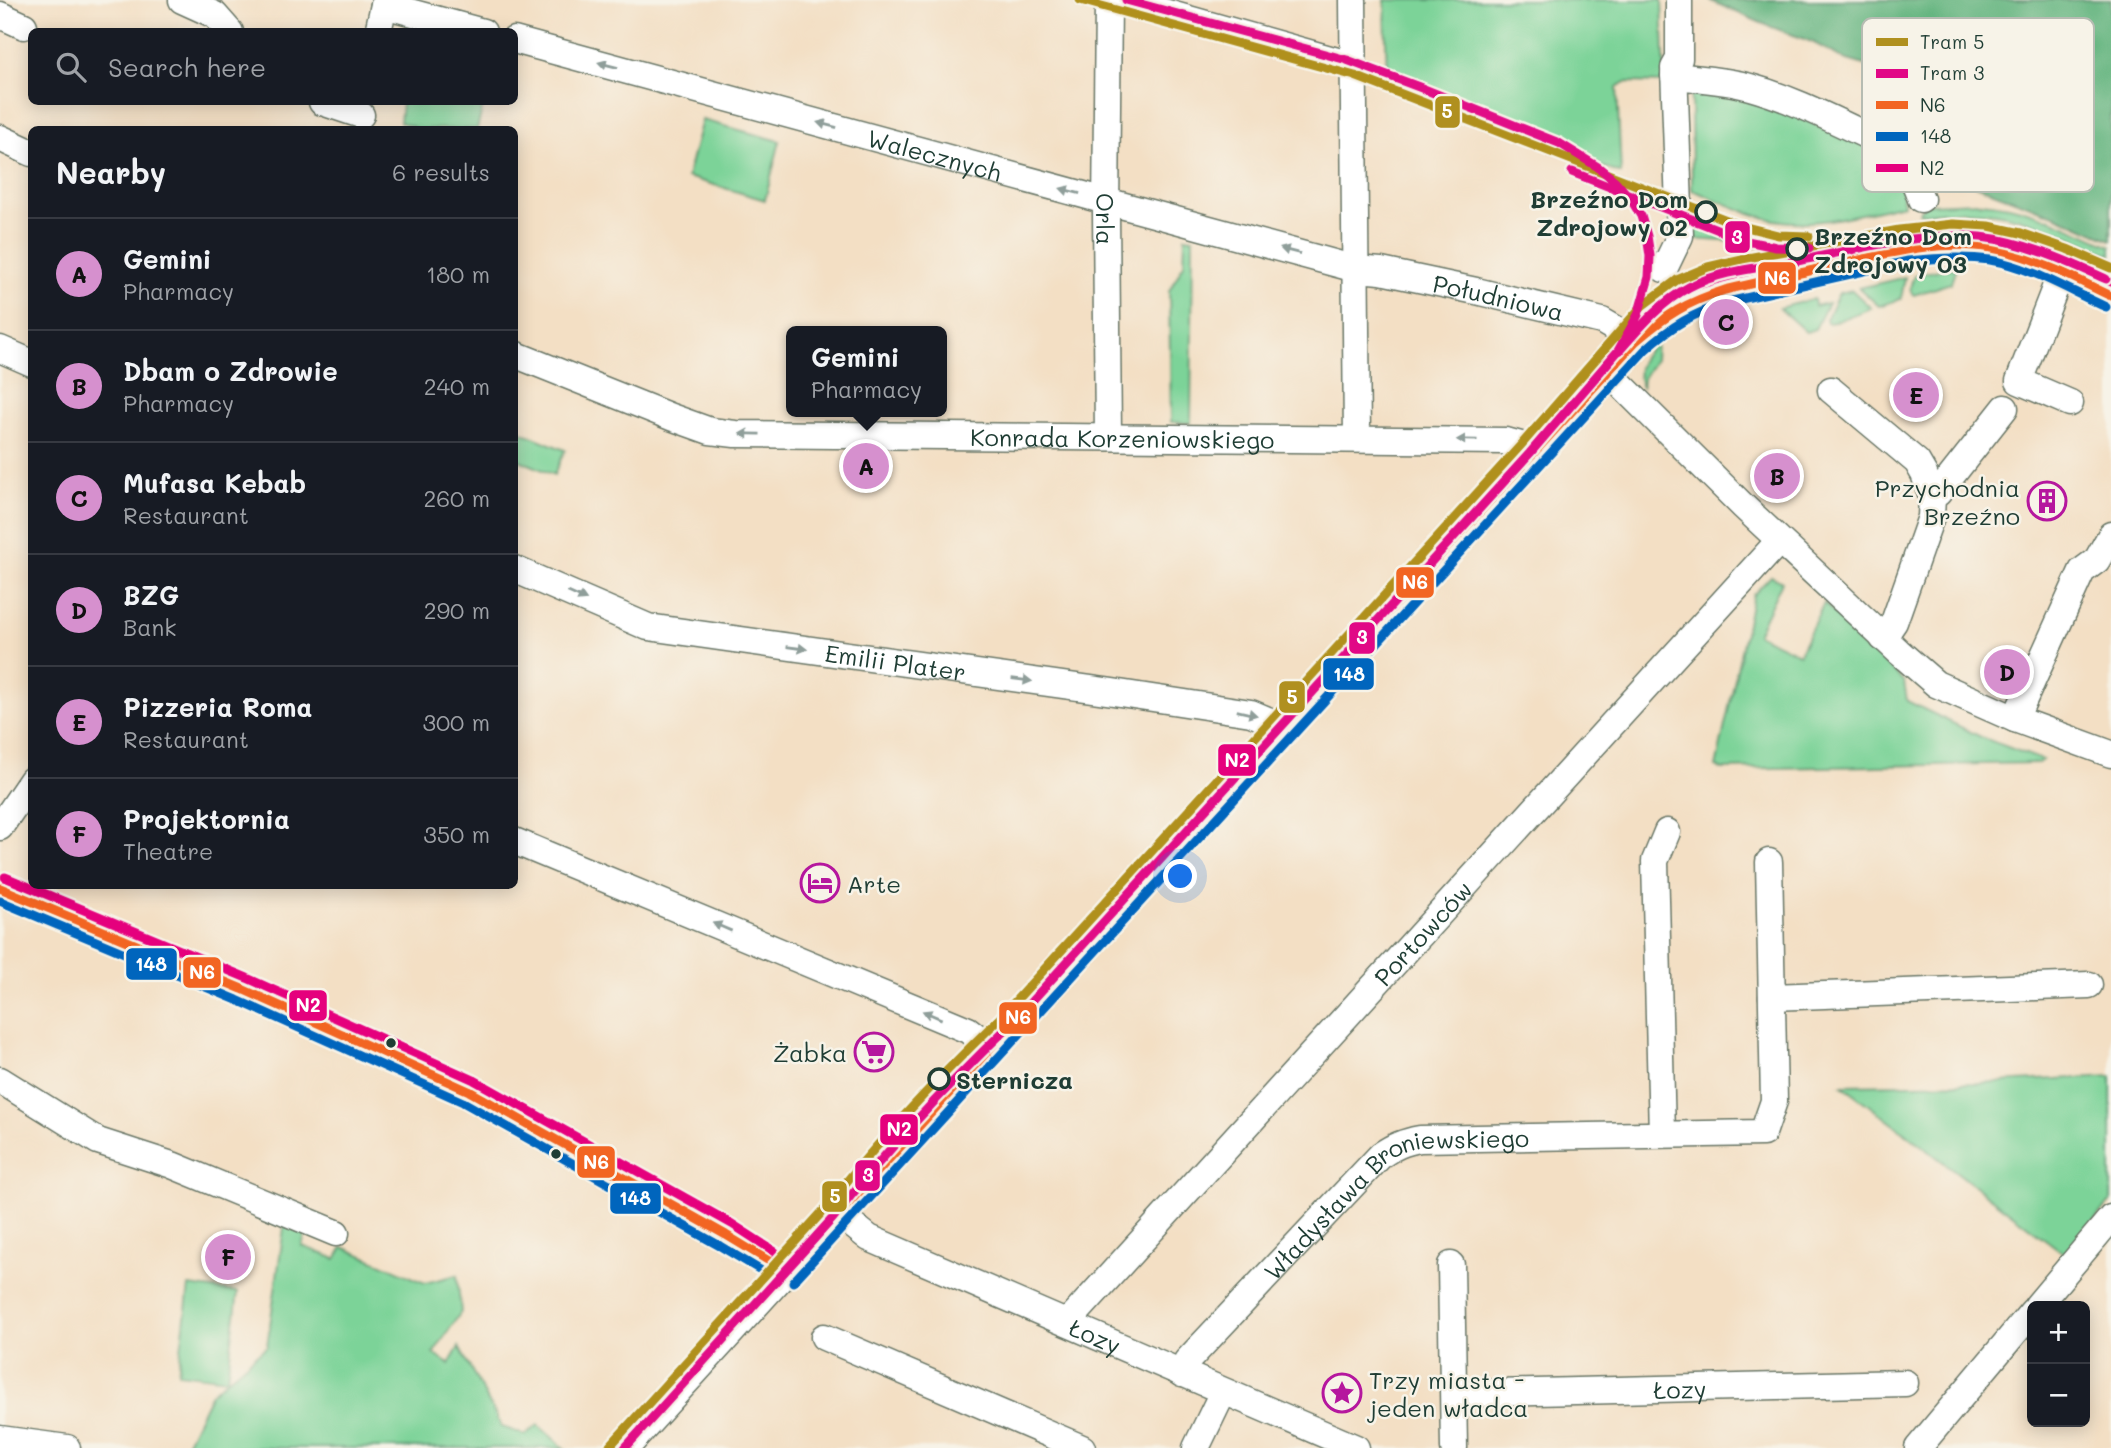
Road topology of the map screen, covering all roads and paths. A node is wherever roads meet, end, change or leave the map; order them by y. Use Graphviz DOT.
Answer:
graph roads {
  1 [pos="181,0"];
  2 [pos="1108,0"];
  3 [pos="1121,0"];
  4 [pos="1353,0"];
  5 [pos="1667,0"];
  6 [pos="1679,0"];
  7 [pos="384,2"];
  8 [pos="0,15"];
  9 [pos="24,26"];
  10 [pos="226,28"];
  11 [pos="379,28"];
  12 [pos="470,28"];
  13 [pos="518,41"];
  14 [pos="1355,66"];
  15 [pos="1674,72"];
  16 [pos="331,105"];
  17 [pos="361,115"];
  18 [pos="1862,133"];
  19 [pos="0,138"];
  20 [pos="28,151"];
  21 [pos="1918,192"];
  22 [pos="1921,199"];
  23 [pos="1106,201"];
  24 [pos="1356,269"];
  25 [pos="1664,269"];
  26 [pos="2061,273"];
  27 [pos="2111,296"];
  28 [pos="1636,341"];
  29 [pos="0,349"];
  30 [pos="518,356"];
  31 [pos="28,360"];
  32 [pos="1608,372"];
  33 [pos="1831,390"];
  34 [pos="2070,403"];
  35 [pos="2005,408"];
  36 [pos="1108,437"];
  37 [pos="1357,439"];
  38 [pos="1532,454"];
  39 [pos="1932,497"];
  40 [pos="2111,535"];
  41 [pos="1779,541"];
  42 [pos="518,571"];
  43 [pos="1883,638"];
  44 [pos="2015,719"];
  45 [pos="1284,727"];
  46 [pos="2111,754"];
  47 [pos="28,786"];
  48 [pos="0,827"];
  49 [pos="1667,832"];
  50 [pos="518,843"];
  51 [pos="1769,862"];
  52 [pos="0,888"];
  53 [pos="2089,985"];
  54 [pos="1772,998"];
  55 [pos="991,1048"];
  56 [pos="1,1085"];
  57 [pos="1662,1134"];
  58 [pos="839,1214"];
  59 [pos="2108,1227"];
  60 [pos="336,1233"];
  61 [pos="1451,1265"];
  62 [pos="784,1274"];
  63 [pos="2041,1301"];
  64 [pos="2027,1318"];
  65 [pos="1067,1323"];
  66 [pos="824,1337"];
  67 [pos="1182,1374"];
  68 [pos="1905,1384"];
  69 [pos="1223,1392"];
  70 [pos="1454,1394"];
  71 [pos="0,1439"];
  72 [pos="67,1448"];
  73 [pos="626,1448"];
  74 [pos="1082,1448"];
  75 [pos="1196,1448"];
  76 [pos="1356,1448"];
  77 [pos="1454,1448"];
  78 [pos="1918,1448"];
  1 -- 10 [label="street"];
  2 -- 23 [label="street, Orla"];
  3 -- 14 [label="street"];
  4 -- 14 [label="street"];
  5 -- 15 [label="street"];
  6 -- 15 [label="street"];
  7 -- 11 [label="street"];
  7 -- 12 [label="street"];
  8 -- 9 [label="street"];
  23 -- 13 [label="street, Walecznych, one-way"];
  14 -- 24 [label="street"];
  15 -- 18 [label="street"];
  15 -- 25 [label="street"];
  16 -- 17 [label="street"];
  19 -- 20 [label="street"];
  21 -- 22 [label="street"];
  24 -- 23 [label="street, Walecznych, one-way"];
  23 -- 36 [label="street, Orla"];
  24 -- 28 [label="street, Południowa"];
  24 -- 37 [label="street"];
  26 -- 27 [label="street"];
  26 -- 28 [label="street"];
  26 -- 34 [label="street"];
  28 -- 32 [label="street"];
  29 -- 31 [label="street"];
  36 -- 30 [label="street, Konrada Korzeniowskiego, one-way"];
  32 -- 38 [label="street"];
  32 -- 41 [label="street"];
  33 -- 39 [label="street"];
  35 -- 39 [label="street"];
  36 -- 37 [label="street, Konrada Korzeniowskiego"];
  38 -- 37 [label="street, Konrada Korzeniowskiego, one-way"];
  38 -- 45 [label="street"];
  39 -- 43 [label="street"];
  40 -- 44 [label="street"];
  41 -- 43 [label="street"];
  41 -- 65 [label="street, Portowców"];
  42 -- 45 [label="street, Emilii Plater, one-way"];
  43 -- 44 [label="street"];
  44 -- 46 [label="street"];
  45 -- 55 [label="street"];
  47 -- 48 [label="street"];
  49 -- 57 [label="street"];
  55 -- 50 [label="street, one-way"];
  51 -- 54 [label="street, Władysława Broniewskiego"];
  52 -- 62 [label="street"];
  53 -- 54 [label="street"];
  54 -- 57 [label="street, Władysława Broniewskiego"];
  55 -- 58 [label="street"];
  56 -- 60 [label="street"];
  57 -- 67 [label="street, Władysława Broniewskiego"];
  58 -- 62 [label="street"];
  58 -- 65 [label="street, Łozy"];
  59 -- 63 [label="street"];
  61 -- 70 [label="street"];
  62 -- 73 [label="street"];
  64 -- 78 [label="street"];
  65 -- 67 [label="street, Łozy"];
  66 -- 74 [label="street"];
  67 -- 69 [label="street, Łozy"];
  68 -- 70 [label="street, Łozy"];
  69 -- 75 [label="street"];
  69 -- 76 [label="street, Łozy"];
  70 -- 77 [label="street"];
  71 -- 72 [label="street"];
}
